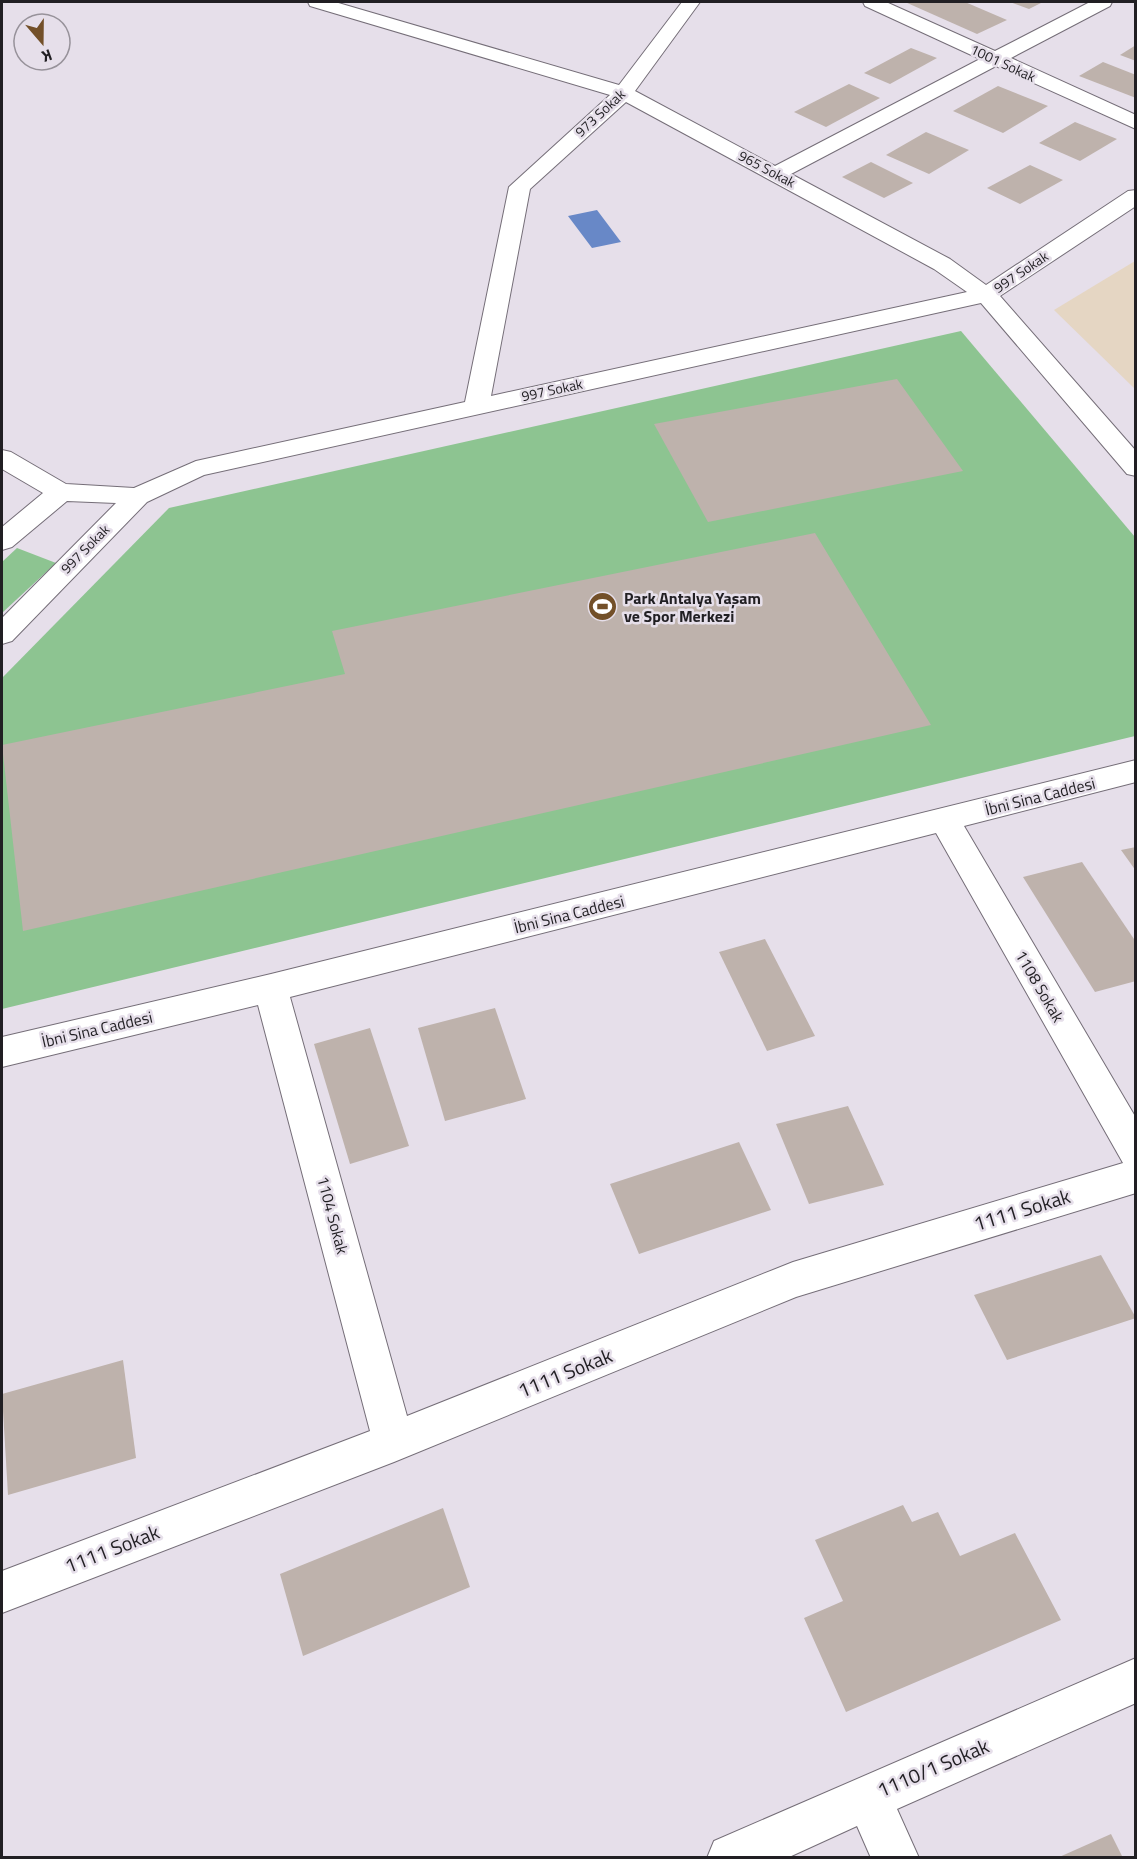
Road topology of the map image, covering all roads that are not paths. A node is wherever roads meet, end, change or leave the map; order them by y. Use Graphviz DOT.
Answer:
graph roads {
  1 [pos="317,2"];
  2 [pos="692,2"];
  3 [pos="872,2"];
  4 [pos="1103,2"];
  5 [pos="994,59"];
  6 [pos="624,93"];
  7 [pos="1136,123"];
  8 [pos="776,174"];
  9 [pos="1136,196"];
  10 [pos="986,296"];
  11 [pos="477,406"];
  12 [pos="2,458"];
  13 [pos="1136,468"];
  14 [pos="60,492"];
  15 [pos="138,496"];
  16 [pos="2,541"];
  17 [pos="2,634"];
  18 [pos="1136,771"];
  19 [pos="944,820"];
  20 [pos="271,988"];
  21 [pos="2,1052"];
  22 [pos="1136,1152"];
  23 [pos="1136,1176"];
  24 [pos="394,1442"];
  25 [pos="2,1592"];
  26 [pos="1136,1680"];
  27 [pos="868,1796"];
  28 [pos="731,1857"];
  29 [pos="895,1857"];
  1 -- 6 [label="street, 965 Sokak"];
  2 -- 6 [label="street, 973 Sokak"];
  3 -- 5 [label="street, 1001 Sokak"];
  4 -- 5 [label="street"];
  5 -- 7 [label="street, 1001 Sokak"];
  5 -- 8 [label="street"];
  6 -- 8 [label="street, 965 Sokak"];
  6 -- 11 [label="street, 973 Sokak"];
  8 -- 10 [label="street, 965 Sokak"];
  9 -- 10 [label="street, 997 Sokak"];
  10 -- 11 [label="street, 997 Sokak"];
  10 -- 13 [label="street, 965 Sokak"];
  11 -- 15 [label="street, 997 Sokak"];
  12 -- 14 [label="street"];
  14 -- 15 [label="street"];
  14 -- 16 [label="street"];
  15 -- 17 [label="street, 997 Sokak"];
  18 -- 19 [label="street, İbni Sina Caddesi"];
  19 -- 20 [label="street, İbni Sina Caddesi"];
  19 -- 22 [label="street, 1108 Sokak"];
  20 -- 21 [label="street, İbni Sina Caddesi"];
  20 -- 24 [label="street, 1104 Sokak"];
  23 -- 24 [label="street, 1111 Sokak"];
  24 -- 25 [label="street, 1111 Sokak"];
  26 -- 27 [label="street, 1110/1 Sokak"];
  27 -- 28 [label="street, 1110/1 Sokak"];
  27 -- 29 [label="street"];
}
